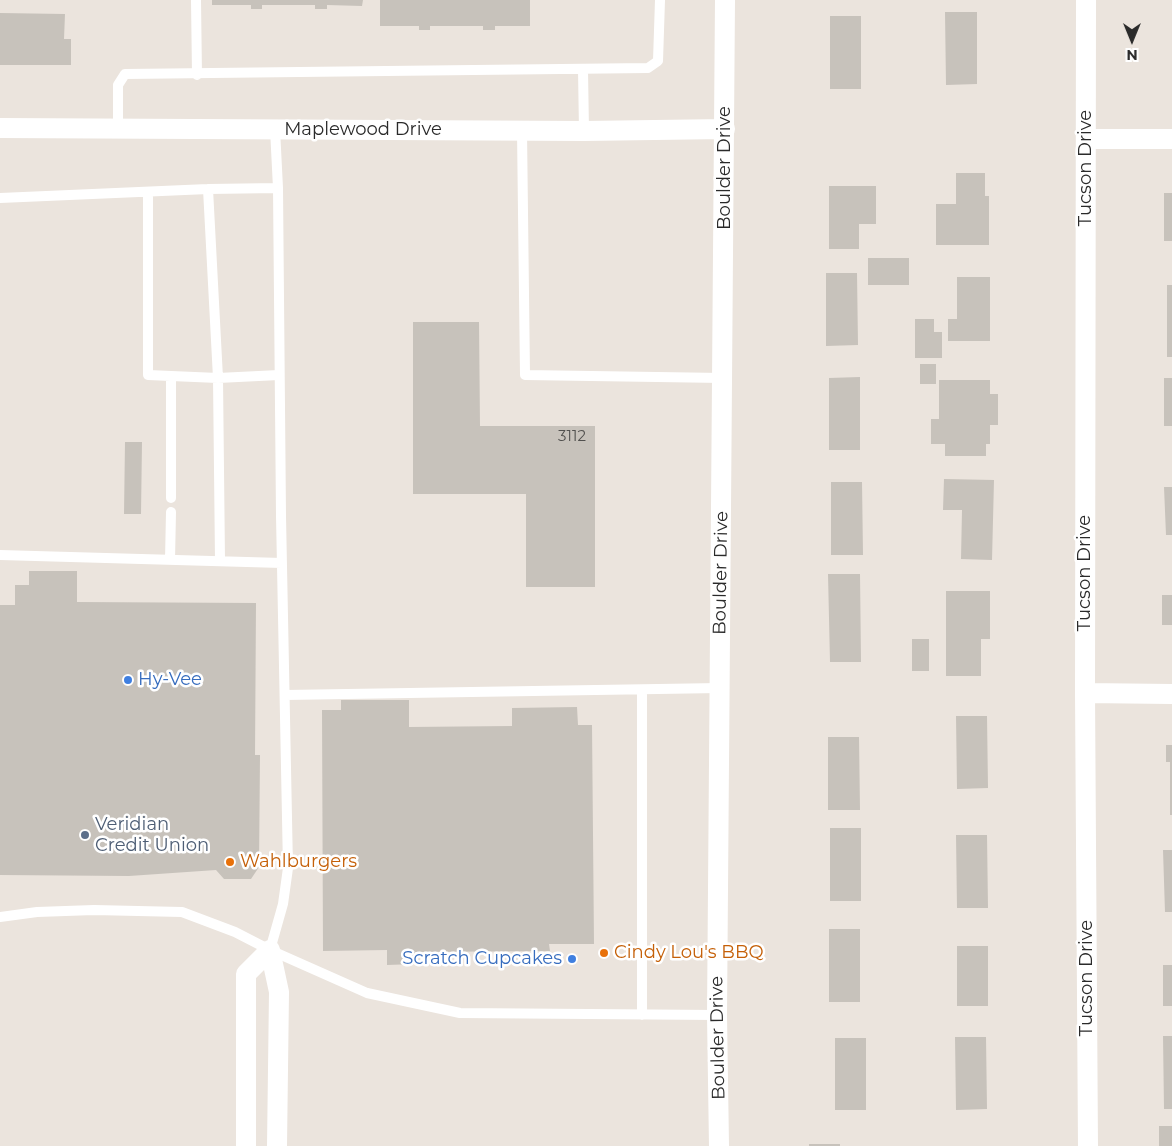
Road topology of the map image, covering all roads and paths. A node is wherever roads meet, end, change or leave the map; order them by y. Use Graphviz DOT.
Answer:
graph roads {
  1 [pos="196,0"];
  2 [pos="660,0"];
  3 [pos="725,0"];
  4 [pos="1086,0"];
  5 [pos="583,70"];
  6 [pos="197,75"];
  7 [pos="0,128"];
  8 [pos="118,128"];
  9 [pos="725,129"];
  10 [pos="275,130"];
  11 [pos="522,131"];
  12 [pos="584,131"];
  13 [pos="1086,139"];
  14 [pos="1172,139"];
  15 [pos="208,188"];
  16 [pos="278,188"];
  17 [pos="148,192"];
  18 [pos="0,198"];
  19 [pos="279,376"];
  20 [pos="171,377"];
  21 [pos="218,378"];
  22 [pos="723,378"];
  23 [pos="171,498"];
  24 [pos="171,512"];
  25 [pos="0,555"];
  26 [pos="170,560"];
  27 [pos="220,561"];
  28 [pos="282,563"];
  29 [pos="720,688"];
  30 [pos="642,690"];
  31 [pos="1085,693"];
  32 [pos="1172,694"];
  33 [pos="285,695"];
  34 [pos="0,917"];
  35 [pos="270,950"];
  36 [pos="642,1015"];
  37 [pos="717,1015"];
  38 [pos="246,1146"];
  39 [pos="277,1146"];
  40 [pos="720,1146"];
  41 [pos="1088,1146"];
  1 -- 6 [label="lane"];
  2 -- 5 [label="lane"];
  3 -- 9 [label="street, Boulder Drive"];
  4 -- 13 [label="street, Tucson Drive"];
  5 -- 6 [label="lane"];
  5 -- 12 [label="lane"];
  6 -- 8 [label="lane"];
  7 -- 8 [label="street, Maplewood Drive"];
  8 -- 10 [label="street, Maplewood Drive"];
  9 -- 12 [label="street, Maplewood Drive"];
  9 -- 22 [label="street, Boulder Drive"];
  10 -- 11 [label="street, Maplewood Drive"];
  10 -- 16 [label="lane"];
  11 -- 12 [label="street, Maplewood Drive"];
  11 -- 22 [label="lane"];
  13 -- 14 [label="street"];
  13 -- 31 [label="street, Tucson Drive"];
  15 -- 16 [label="lane"];
  15 -- 17 [label="lane"];
  15 -- 21 [label="lane"];
  16 -- 19 [label="lane"];
  17 -- 18 [label="lane"];
  17 -- 20 [label="lane"];
  19 -- 21 [label="lane"];
  19 -- 28 [label="lane"];
  20 -- 21 [label="lane"];
  20 -- 23 [label="lane"];
  21 -- 27 [label="lane"];
  22 -- 29 [label="street, Boulder Drive"];
  24 -- 26 [label="lane"];
  25 -- 26 [label="lane"];
  26 -- 27 [label="lane"];
  27 -- 28 [label="lane"];
  28 -- 33 [label="lane"];
  29 -- 30 [label="lane"];
  29 -- 37 [label="street, Boulder Drive"];
  30 -- 33 [label="lane"];
  30 -- 36 [label="lane"];
  31 -- 32 [label="street"];
  31 -- 41 [label="street, Tucson Drive"];
  33 -- 35 [label="lane"];
  34 -- 35 [label="lane"];
  35 -- 36 [label="lane"];
  35 -- 38 [label="street"];
  35 -- 39 [label="street"];
  36 -- 37 [label="lane"];
  37 -- 40 [label="street, Boulder Drive"];
}
